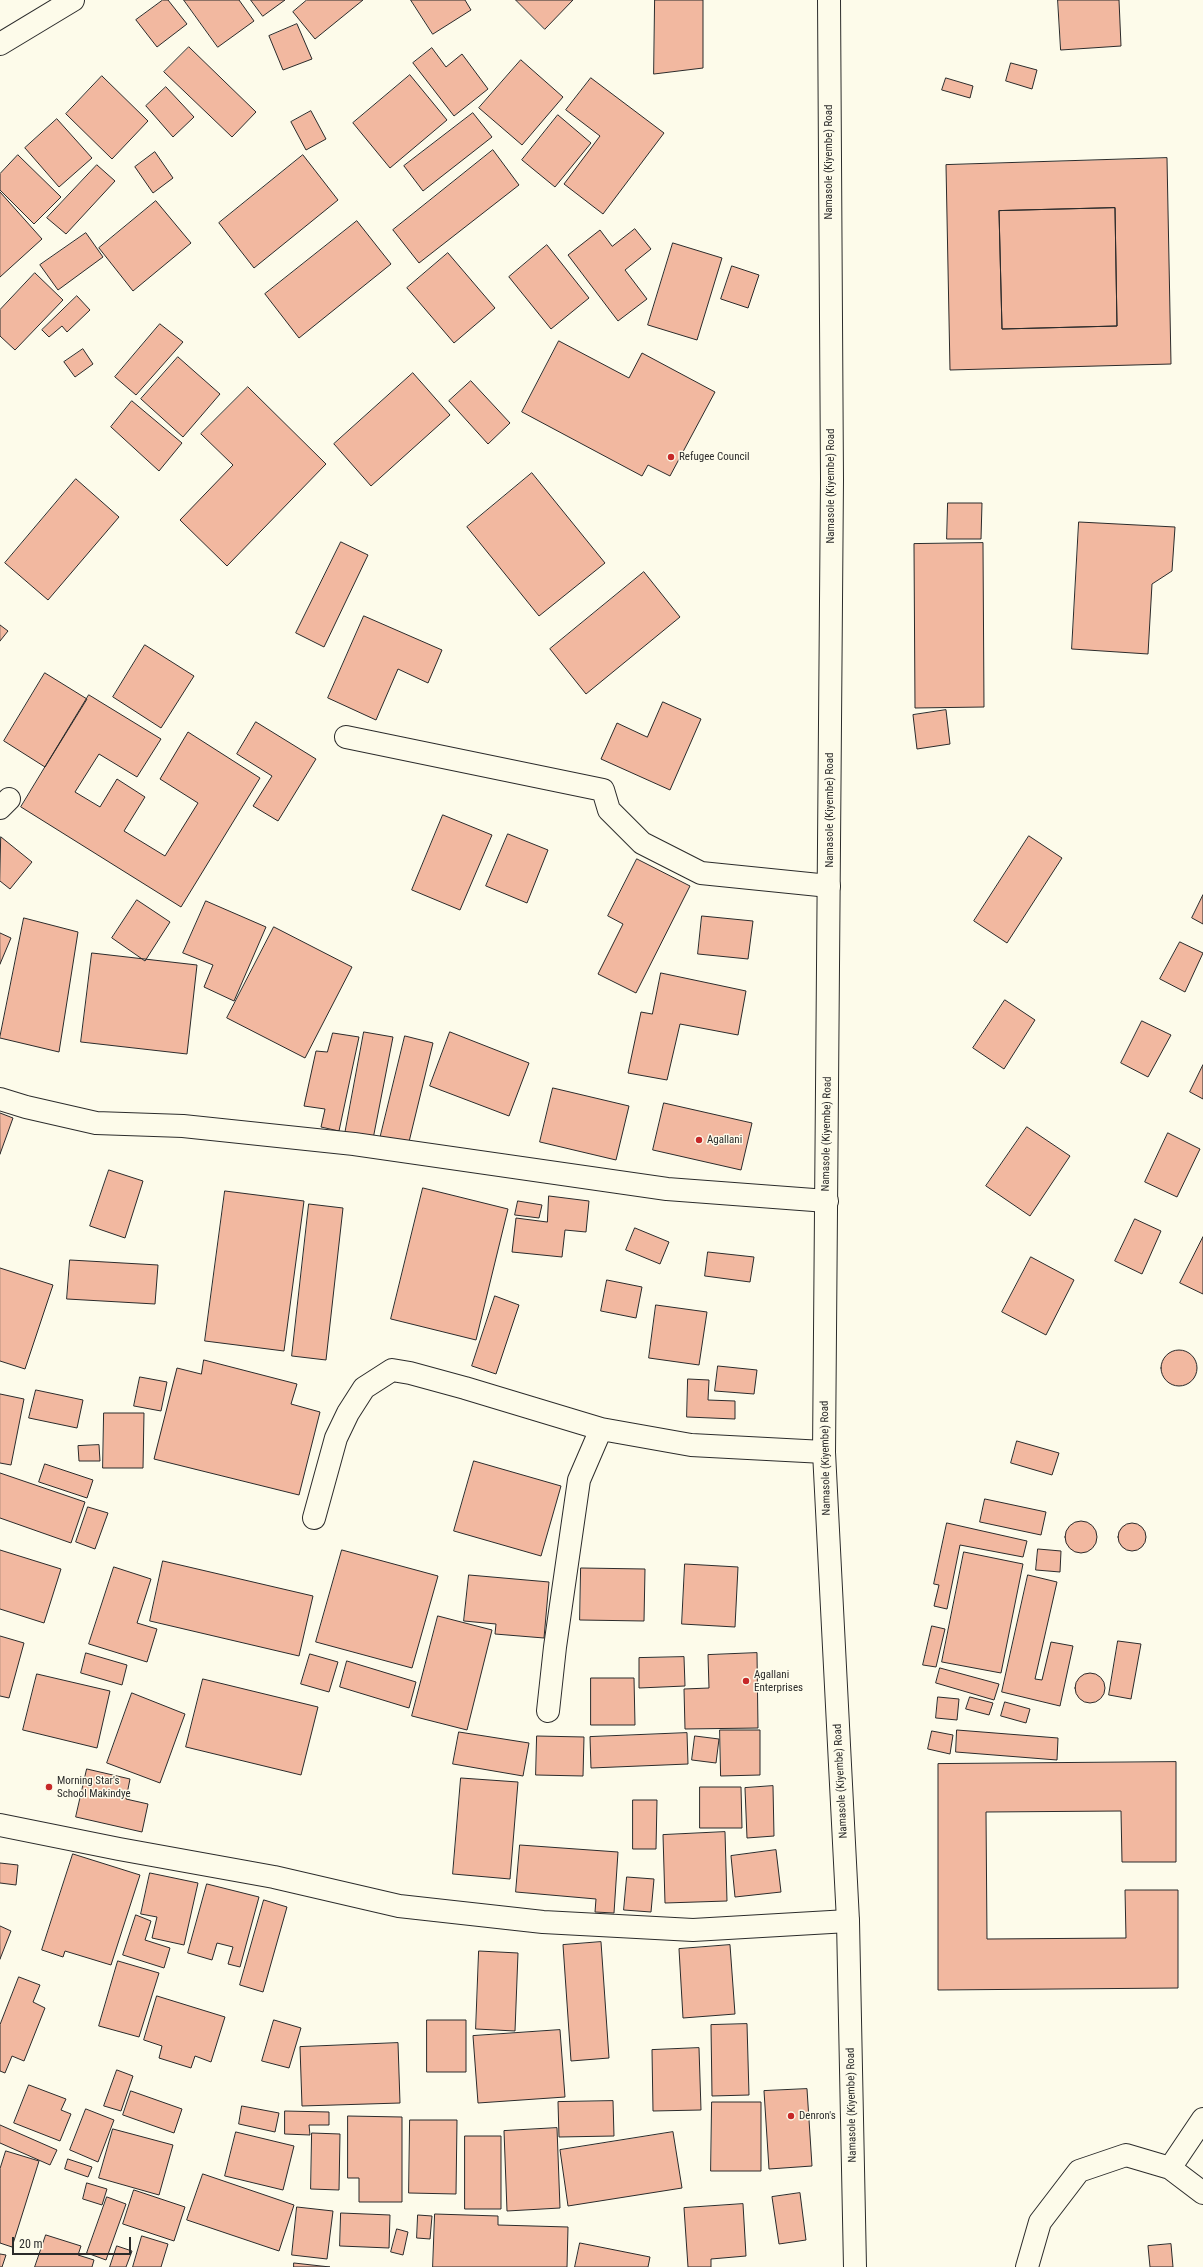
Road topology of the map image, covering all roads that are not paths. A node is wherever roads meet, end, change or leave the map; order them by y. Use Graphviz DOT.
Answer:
graph roads {
  1 [pos="72,0"];
  2 [pos="829,0"];
  3 [pos="0,43"];
  4 [pos="346,737"];
  5 [pos="829,886"];
  6 [pos="0,1099"];
  7 [pos="827,1201"];
  8 [pos="601,1429"];
  9 [pos="824,1452"];
  10 [pos="314,1518"];
  11 [pos="548,1711"];
  12 [pos="0,1825"];
  13 [pos="848,1921"];
  14 [pos="1203,2119"];
  15 [pos="1170,2168"];
  16 [pos="1203,2193"];
  17 [pos="855,2267"];
  18 [pos="1026,2267"];
  1 -- 3 [label="street"];
  2 -- 5 [label="street, Namasole (Kiyembe) Road"];
  4 -- 5 [label="street"];
  5 -- 7 [label="street, Namasole (Kiyembe) Road"];
  6 -- 7 [label="street"];
  7 -- 9 [label="street, Namasole (Kiyembe) Road"];
  8 -- 9 [label="street"];
  8 -- 10 [label="street"];
  8 -- 11 [label="street"];
  9 -- 13 [label="street, Namasole (Kiyembe) Road"];
  12 -- 13 [label="street"];
  13 -- 17 [label="street, Namasole (Kiyembe) Road"];
  14 -- 15 [label="street"];
  15 -- 16 [label="street"];
  15 -- 18 [label="street"];
}
